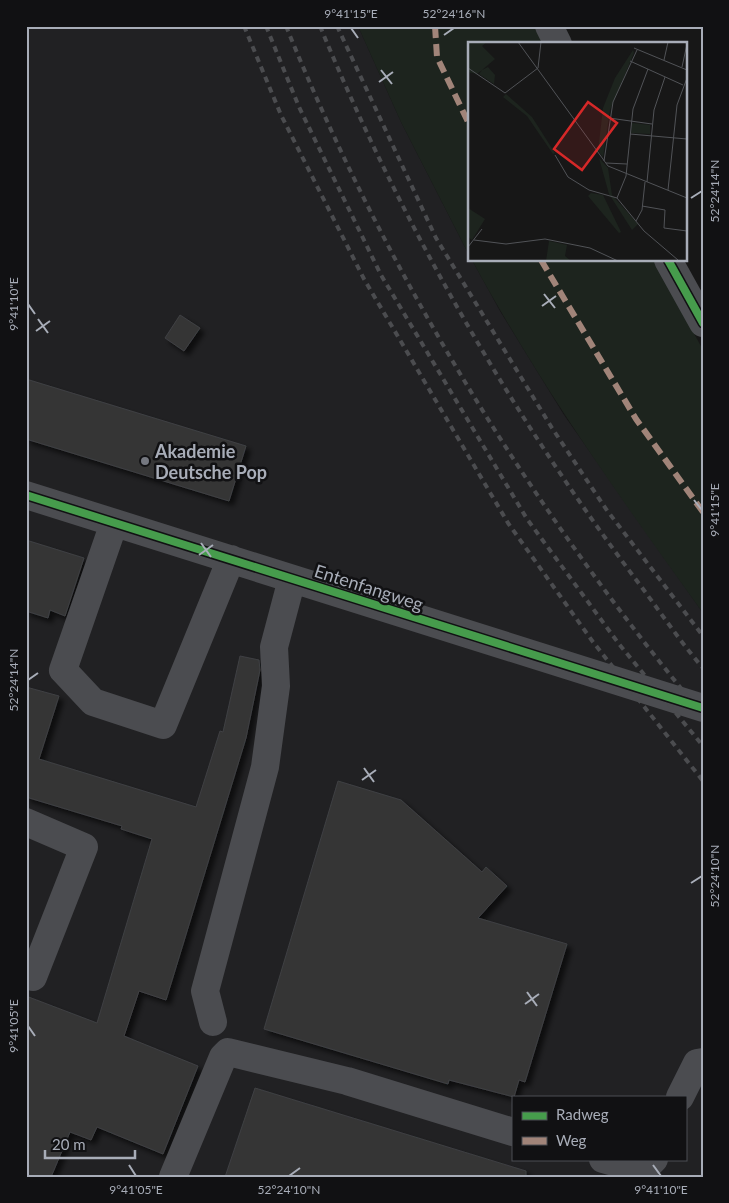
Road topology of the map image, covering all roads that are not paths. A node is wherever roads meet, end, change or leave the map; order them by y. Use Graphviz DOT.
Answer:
graph roads {
  1 [pos="549,26"];
  2 [pos="557,42"];
  3 [pos="669,261"];
  4 [pos="703,323"];
  5 [pos="26,496"];
  6 [pos="114,523"];
  7 [pos="231,559"];
  8 [pos="292,579"];
  9 [pos="703,708"];
  10 [pos="26,822"];
  11 [pos="26,974"];
  12 [pos="213,1022"];
  13 [pos="703,1062"];
  14 [pos="680,1096"];
  15 [pos="512,1132"];
  16 [pos="607,1160"];
  17 [pos="653,1160"];
  18 [pos="173,1177"];
  1 -- 2 [label="street"];
  3 -- 4 [label="street"];
  5 -- 6 [label="street, Entenfangweg"];
  6 -- 7 [label="street, Entenfangweg"];
  6 -- 7 [label="street"];
  7 -- 8 [label="street, Entenfangweg"];
  8 -- 9 [label="street, Entenfangweg"];
  8 -- 12 [label="street"];
  10 -- 11 [label="street"];
  13 -- 14 [label="street"];
  15 -- 18 [label="street"];
  16 -- 17 [label="street"];
}
